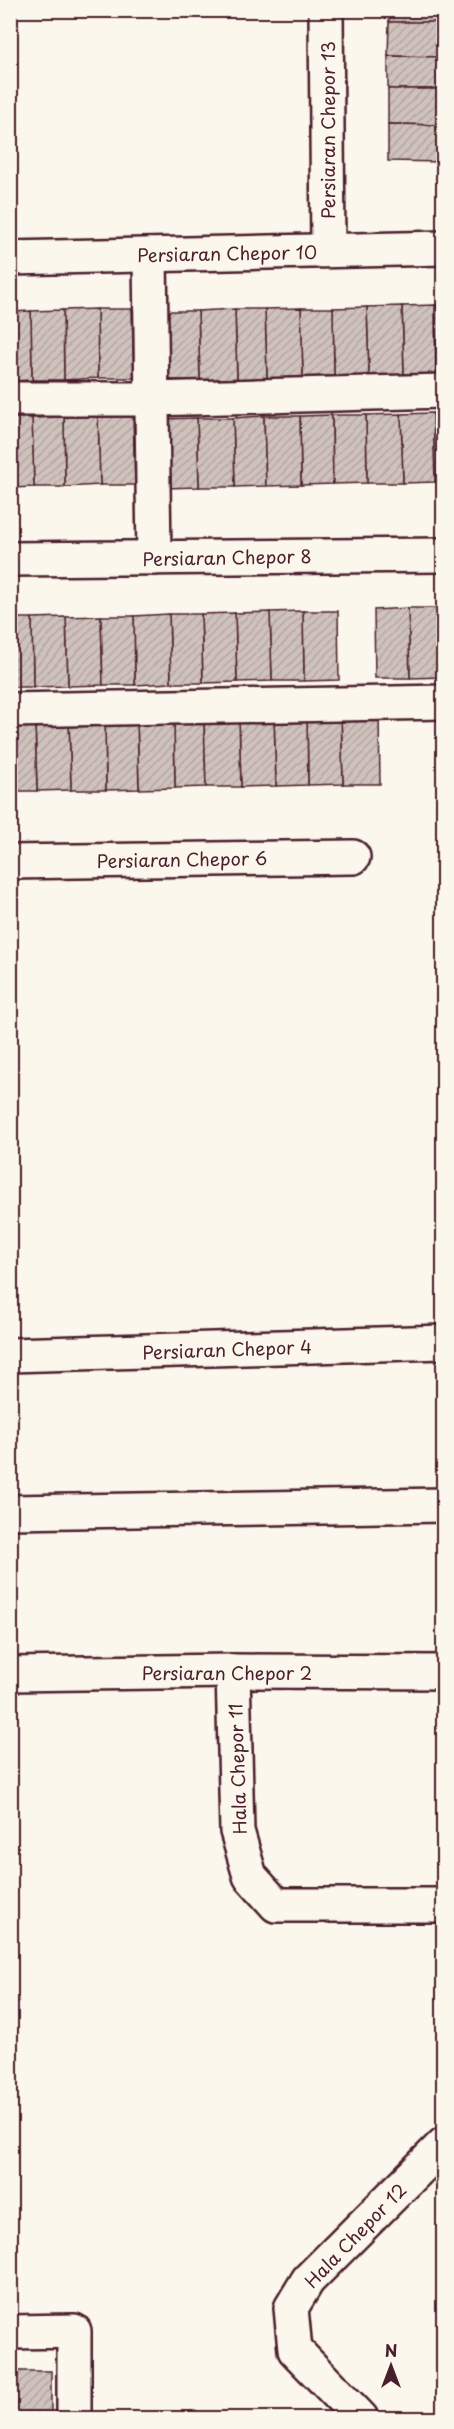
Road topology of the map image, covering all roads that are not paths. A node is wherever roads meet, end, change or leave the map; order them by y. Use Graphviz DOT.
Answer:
graph roads {
  1 [pos="326,10"];
  2 [pos="444,248"];
  3 [pos="328,250"];
  4 [pos="150,255"];
  5 [pos="10,258"];
  6 [pos="444,391"];
  7 [pos="10,399"];
  8 [pos="152,399"];
  9 [pos="444,555"];
  10 [pos="154,558"];
  11 [pos="10,559"];
  12 [pos="444,702"];
  13 [pos="10,710"];
  14 [pos="352,857"];
  15 [pos="10,862"];
  16 [pos="444,1342"];
  17 [pos="10,1355"];
  18 [pos="444,1505"];
  19 [pos="10,1512"];
  20 [pos="234,1671"];
  21 [pos="444,1672"];
  22 [pos="10,1674"];
  23 [pos="444,1905"];
  24 [pos="444,2144"];
  25 [pos="10,2332"];
  26 [pos="74,2418"];
  27 [pos="361,2418"];
  1 -- 3 [label="street, Persiaran Chepor 13"];
  2 -- 3 [label="street, Persiaran Chepor 10"];
  3 -- 4 [label="street, Persiaran Chepor 10"];
  4 -- 5 [label="street, Persiaran Chepor 10"];
  4 -- 8 [label="street"];
  6 -- 8 [label="street"];
  7 -- 8 [label="street"];
  8 -- 10 [label="street"];
  9 -- 10 [label="street, Persiaran Chepor 8"];
  10 -- 11 [label="street, Persiaran Chepor 8"];
  12 -- 13 [label="street"];
  14 -- 15 [label="street, Persiaran Chepor 6"];
  16 -- 17 [label="street, Persiaran Chepor 4"];
  18 -- 19 [label="street"];
  20 -- 21 [label="street, Persiaran Chepor 2"];
  20 -- 22 [label="street, Persiaran Chepor 2"];
  20 -- 23 [label="street, Hala Chepor 11"];
  24 -- 27 [label="street, Hala Chepor 12"];
  25 -- 26 [label="street"];
}
